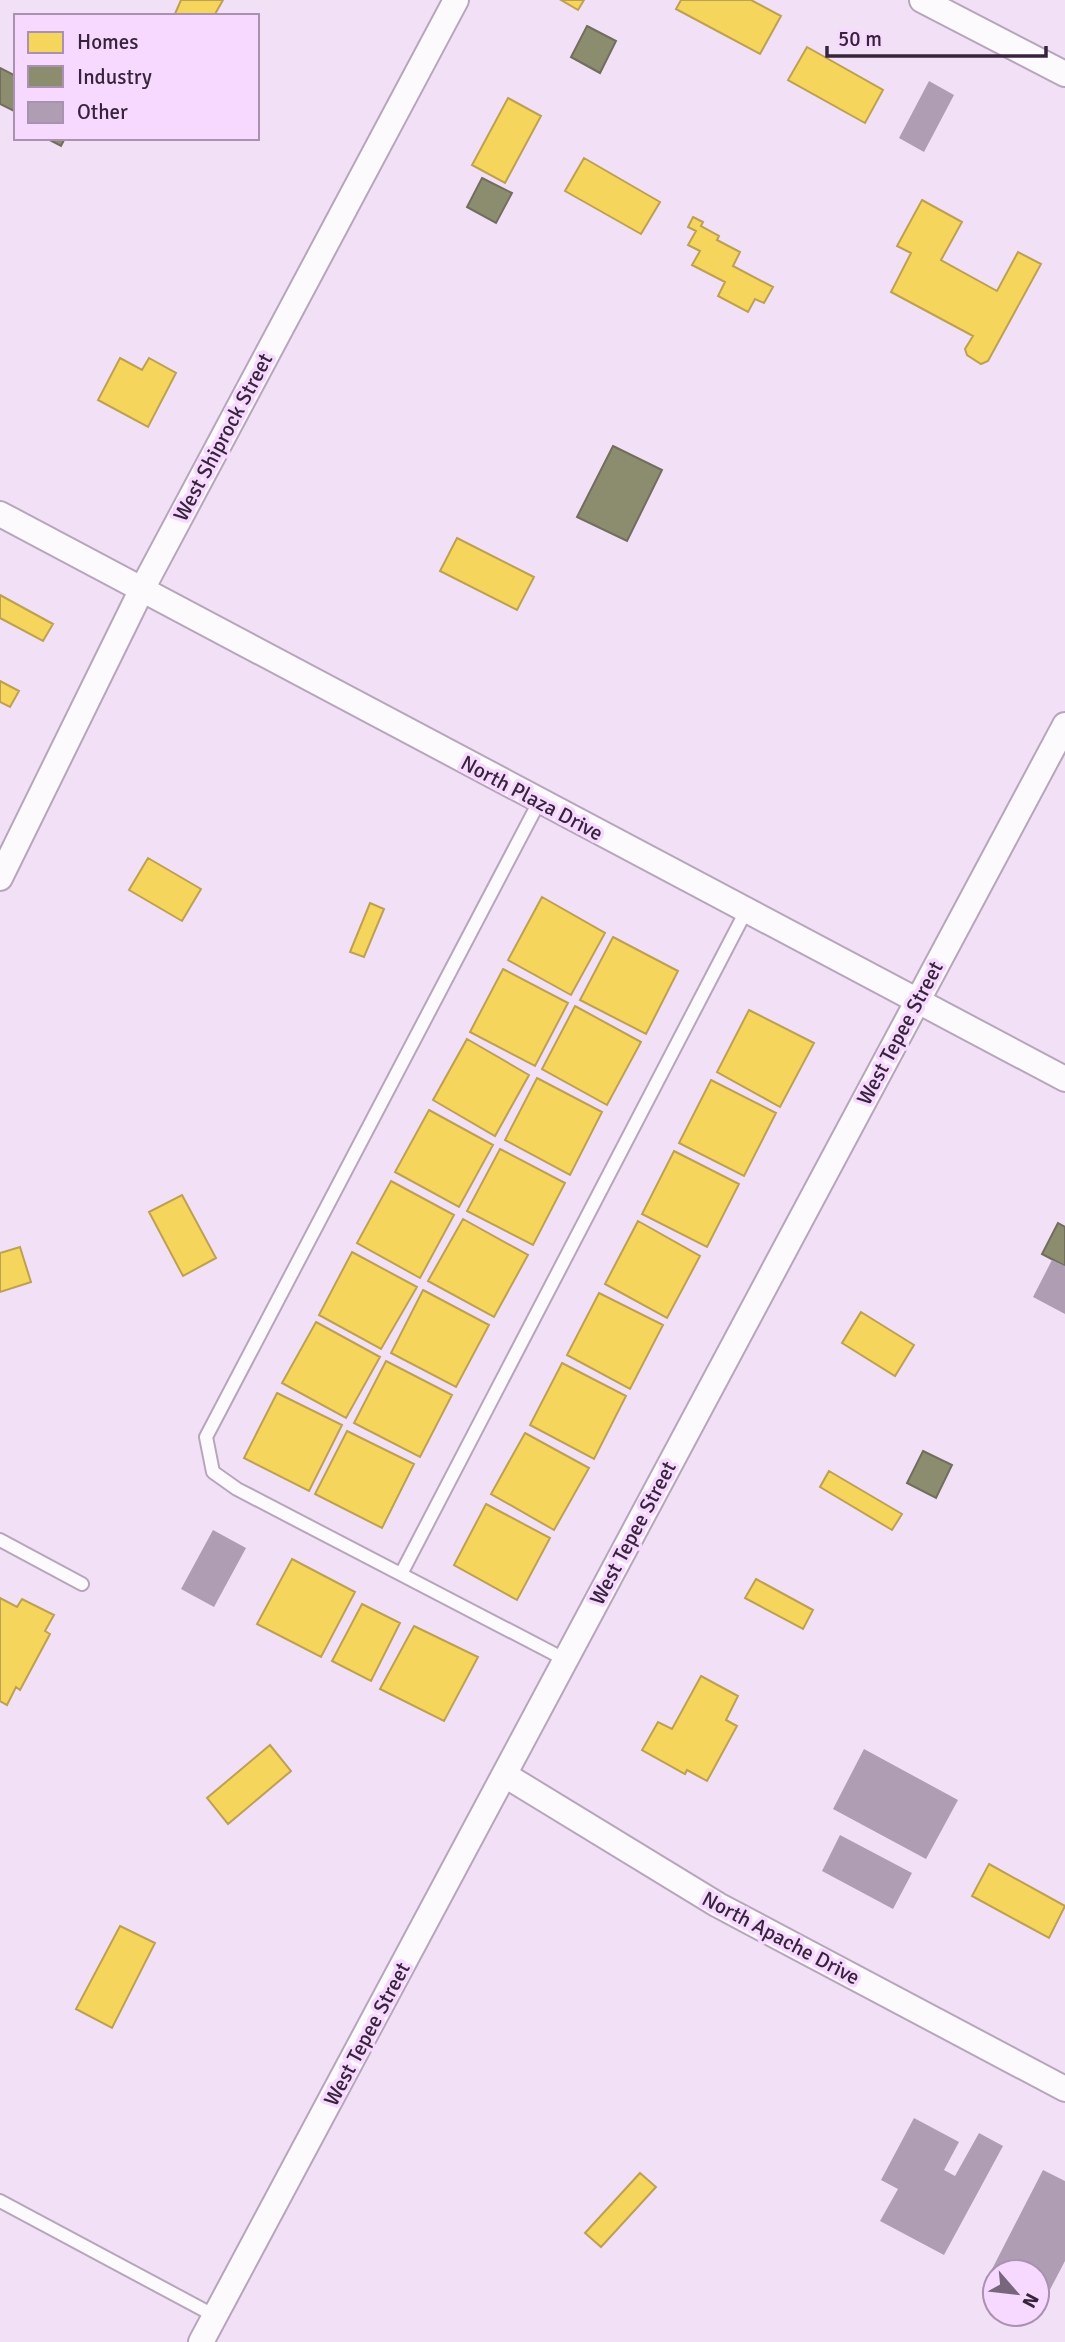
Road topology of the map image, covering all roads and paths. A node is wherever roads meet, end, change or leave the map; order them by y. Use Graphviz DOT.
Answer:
graph roads {
  1 [pos="456,0"];
  2 [pos="922,0"];
  3 [pos="1065,74"];
  4 [pos="0,514"];
  5 [pos="141,591"];
  6 [pos="1065,724"];
  7 [pos="539,802"];
  8 [pos="0,878"];
  9 [pos="746,911"];
  10 [pos="916,1002"];
  11 [pos="1065,1079"];
  12 [pos="0,1540"];
  13 [pos="401,1574"];
  14 [pos="82,1584"];
  15 [pos="566,1660"];
  16 [pos="505,1775"];
  17 [pos="1065,2089"];
  18 [pos="0,2201"];
  19 [pos="215,2316"];
  20 [pos="201,2342"];
  1 -- 5 [label="street, West Shiprock Street"];
  2 -- 3 [label="street"];
  4 -- 5 [label="street, North Plaza Drive"];
  5 -- 7 [label="street, North Plaza Drive"];
  5 -- 8 [label="street, West Shiprock Street"];
  6 -- 10 [label="street, West Tepee Street"];
  7 -- 9 [label="street, North Plaza Drive"];
  7 -- 13 [label="lane"];
  9 -- 10 [label="street, North Plaza Drive"];
  9 -- 13 [label="lane"];
  10 -- 11 [label="street, North Plaza Drive"];
  10 -- 15 [label="street, West Tepee Street"];
  12 -- 14 [label="lane"];
  13 -- 15 [label="lane"];
  15 -- 16 [label="street, West Tepee Street"];
  16 -- 17 [label="street, North Apache Drive"];
  16 -- 19 [label="street, West Tepee Street"];
  18 -- 19 [label="lane"];
  19 -- 20 [label="street, West Tepee Street"];
}
